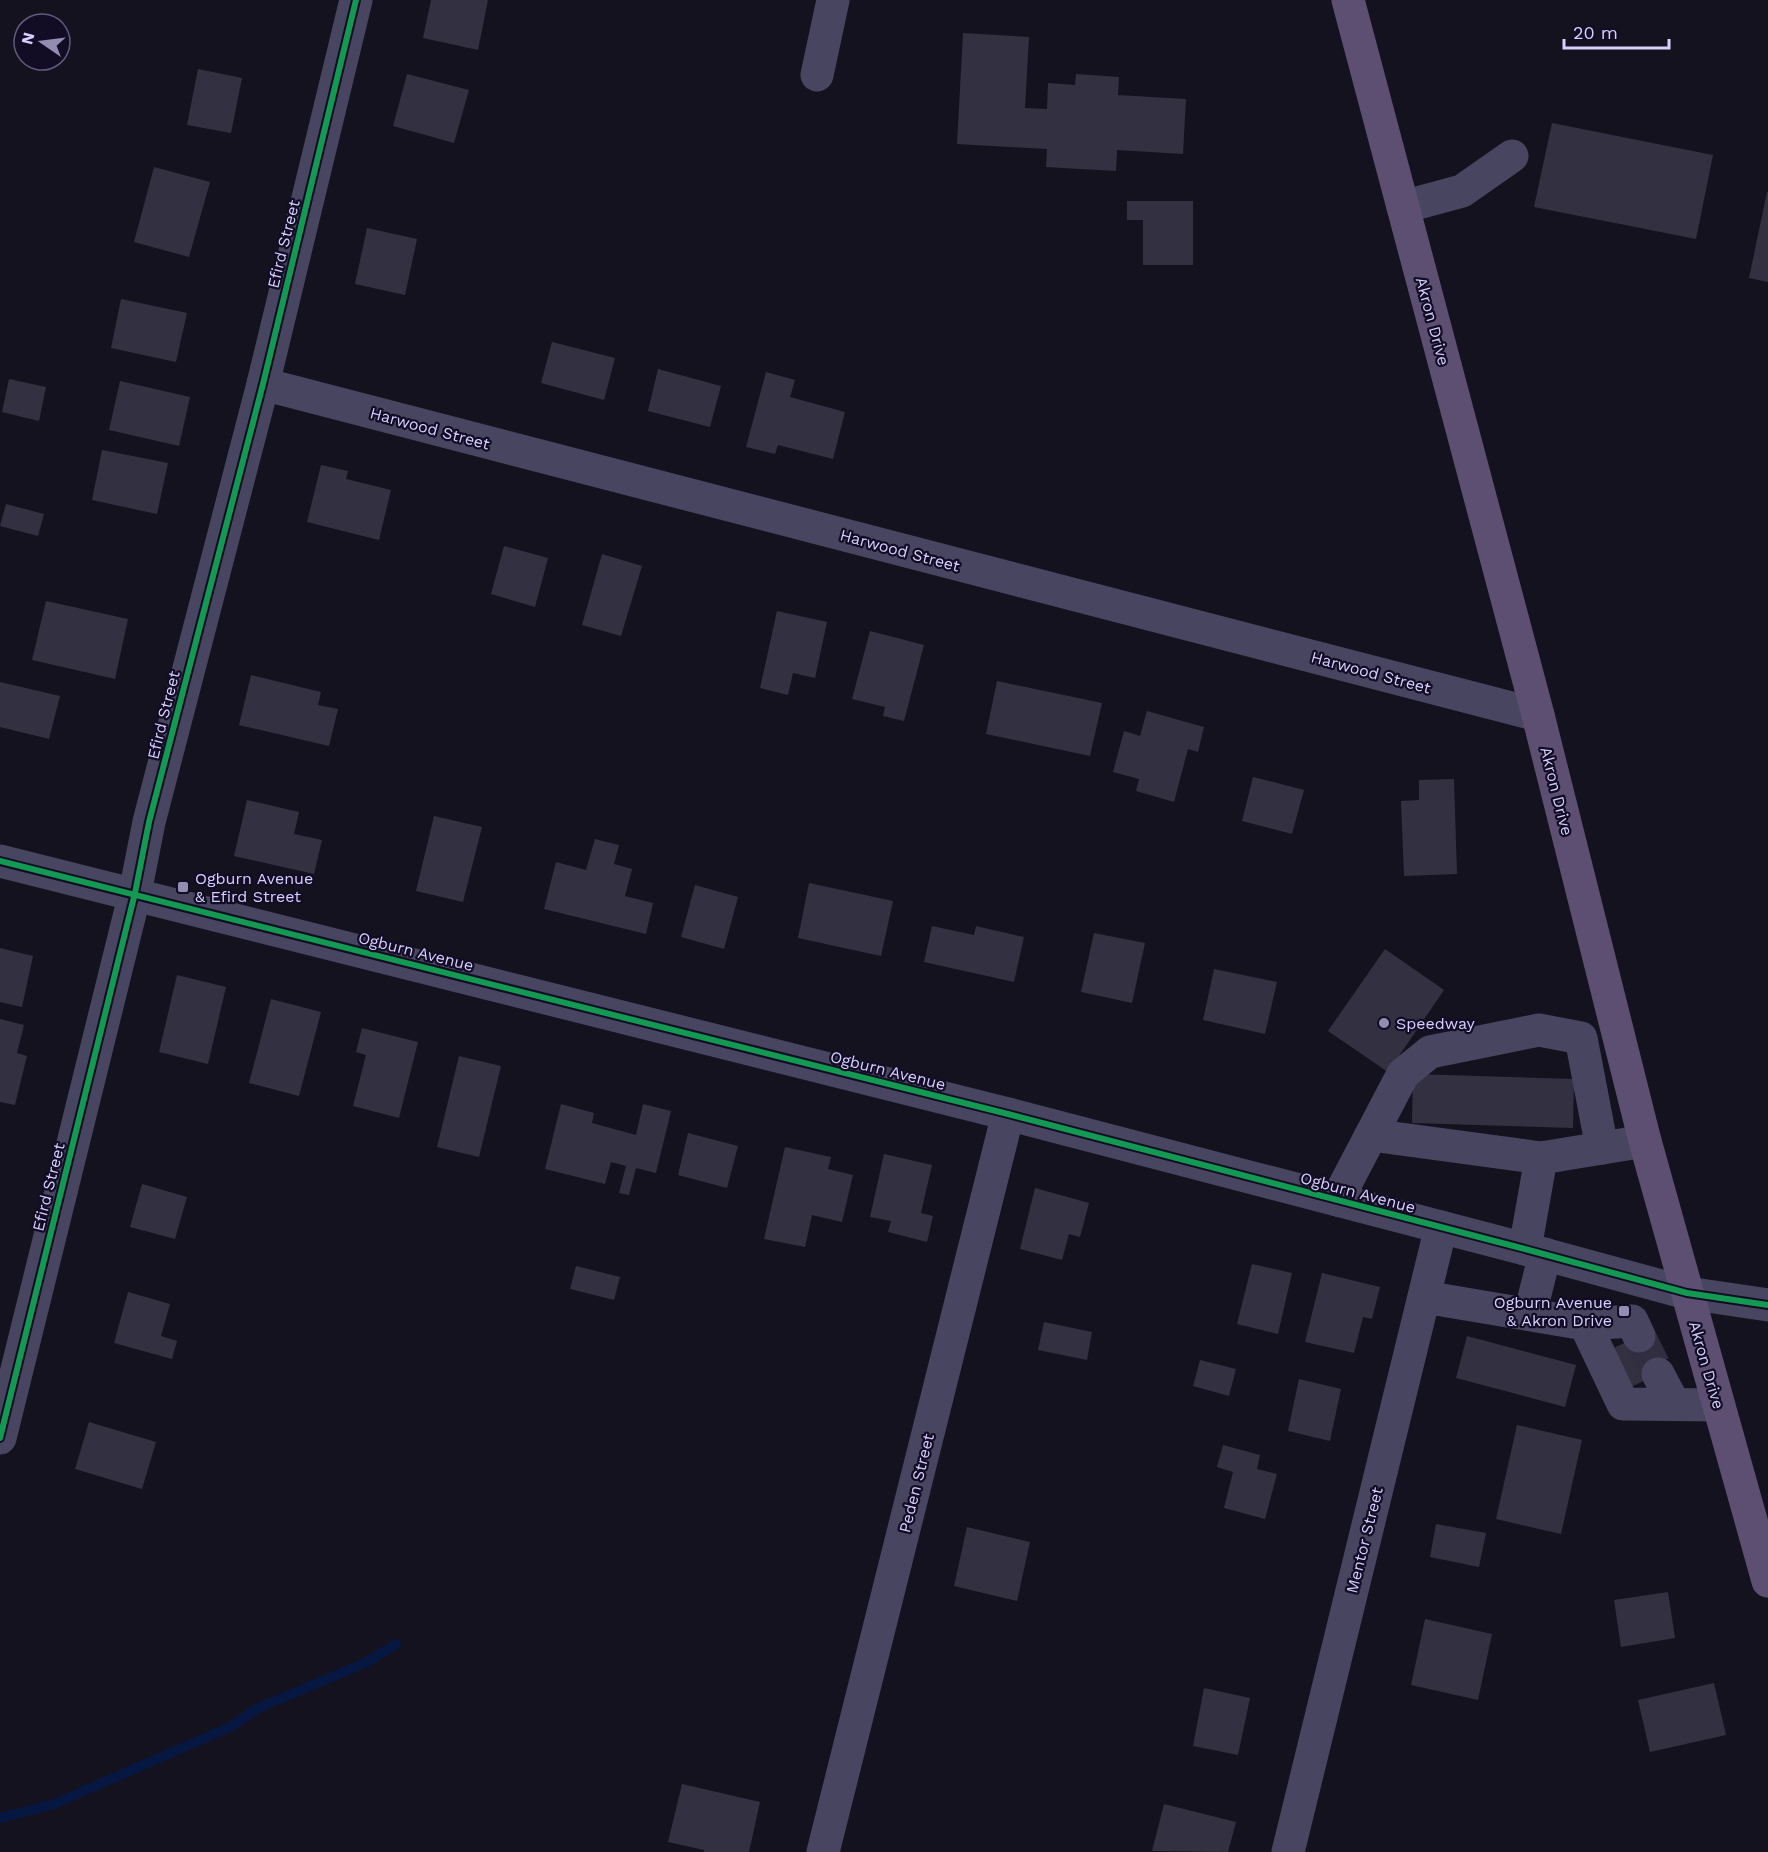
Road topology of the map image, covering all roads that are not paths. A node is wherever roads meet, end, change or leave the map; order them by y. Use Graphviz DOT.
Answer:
graph roads {
  1 [pos="356,0"];
  2 [pos="833,0"];
  3 [pos="1348,0"];
  4 [pos="817,75"];
  5 [pos="1512,156"];
  6 [pos="1403,207"];
  7 [pos="263,384"];
  8 [pos="1538,715"];
  9 [pos="0,861"];
  10 [pos="135,893"];
  11 [pos="1616,1029"];
  12 [pos="1581,1038"];
  13 [pos="1008,1114"];
  14 [pos="1371,1135"];
  15 [pos="1645,1141"];
  16 [pos="1602,1148"];
  17 [pos="1541,1158"];
  18 [pos="1338,1200"];
  19 [pos="1441,1227"];
  20 [pos="1535,1251"];
  21 [pos="1687,1293"];
  22 [pos="1424,1297"];
  23 [pos="1768,1305"];
  24 [pos="1530,1314"];
  25 [pos="1585,1323"];
  26 [pos="1639,1336"];
  27 [pos="1658,1374"];
  28 [pos="1674,1404"];
  29 [pos="1718,1405"];
  30 [pos="0,1437"];
  31 [pos="1768,1581"];
  32 [pos="823,1852"];
  33 [pos="1288,1852"];
  1 -- 7 [label="street, Efird Street"];
  2 -- 4 [label="street"];
  3 -- 6 [label="main road, Akron Drive"];
  5 -- 6 [label="street"];
  6 -- 8 [label="main road, Akron Drive"];
  7 -- 8 [label="street, Harwood Street"];
  7 -- 10 [label="street, Efird Street"];
  8 -- 11 [label="main road, Akron Drive"];
  9 -- 10 [label="street, Ogburn Avenue"];
  10 -- 13 [label="street, Ogburn Avenue"];
  10 -- 30 [label="street, Efird Street"];
  11 -- 12 [label="street"];
  11 -- 15 [label="main road, Akron Drive"];
  12 -- 14 [label="street"];
  12 -- 16 [label="street"];
  13 -- 18 [label="street, Ogburn Avenue"];
  13 -- 32 [label="street, Peden Street"];
  14 -- 17 [label="street"];
  14 -- 18 [label="street"];
  15 -- 16 [label="street"];
  15 -- 21 [label="main road, Akron Drive"];
  16 -- 17 [label="street"];
  17 -- 20 [label="street"];
  18 -- 19 [label="street, Ogburn Avenue"];
  19 -- 20 [label="street, Ogburn Avenue"];
  19 -- 22 [label="street, Mentor Street"];
  20 -- 21 [label="street, Ogburn Avenue"];
  20 -- 24 [label="street"];
  21 -- 23 [label="street, Ogburn Avenue"];
  21 -- 29 [label="main road, Akron Drive"];
  22 -- 24 [label="street"];
  22 -- 33 [label="street, Mentor Street"];
  24 -- 25 [label="street"];
  25 -- 26 [label="street"];
  25 -- 28 [label="street"];
  27 -- 28 [label="street"];
  28 -- 29 [label="street"];
  29 -- 31 [label="main road, Akron Drive"];
}
